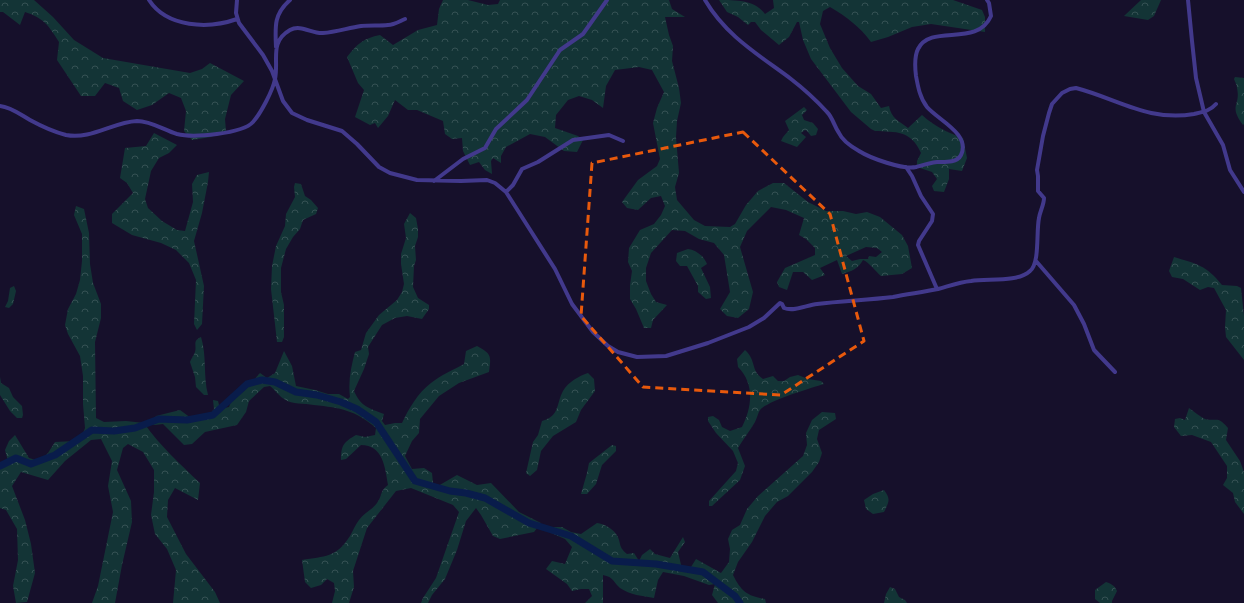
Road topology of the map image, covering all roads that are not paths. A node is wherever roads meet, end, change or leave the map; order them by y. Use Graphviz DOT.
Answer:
graph roads {
  1 [pos="149,0"];
  2 [pos="237,0"];
  3 [pos="290,0"];
  4 [pos="607,0"];
  5 [pos="706,0"];
  6 [pos="987,0"];
  7 [pos="1188,0"];
  8 [pos="237,19"];
  9 [pos="405,19"];
  10 [pos="276,47"];
  11 [pos="275,80"];
  12 [pos="1216,104"];
  13 [pos="0,106"];
  14 [pos="1204,112"];
  15 [pos="623,141"];
  16 [pos="906,167"];
  17 [pos="916,167"];
  18 [pos="912,176"];
  19 [pos="434,181"];
  20 [pos="506,192"];
  21 [pos="1244,192"];
  22 [pos="1036,261"];
  23 [pos="937,289"];
  24 [pos="1115,372"];
  1 -- 8 [label="street"];
  2 -- 8 [label="street"];
  3 -- 10 [label="street"];
  4 -- 19 [label="street"];
  5 -- 16 [label="street"];
  6 -- 17 [label="street"];
  7 -- 14 [label="street"];
  8 -- 11 [label="street"];
  9 -- 10 [label="street"];
  10 -- 11 [label="street"];
  11 -- 13 [label="street"];
  11 -- 19 [label="street"];
  12 -- 14 [label="street"];
  14 -- 21 [label="street"];
  14 -- 22 [label="street"];
  15 -- 20 [label="street"];
  16 -- 17 [label="street"];
  16 -- 18 [label="street"];
  17 -- 18 [label="street"];
  18 -- 23 [label="street"];
  19 -- 20 [label="street"];
  20 -- 23 [label="street"];
  22 -- 23 [label="street"];
  22 -- 24 [label="street"];
}
